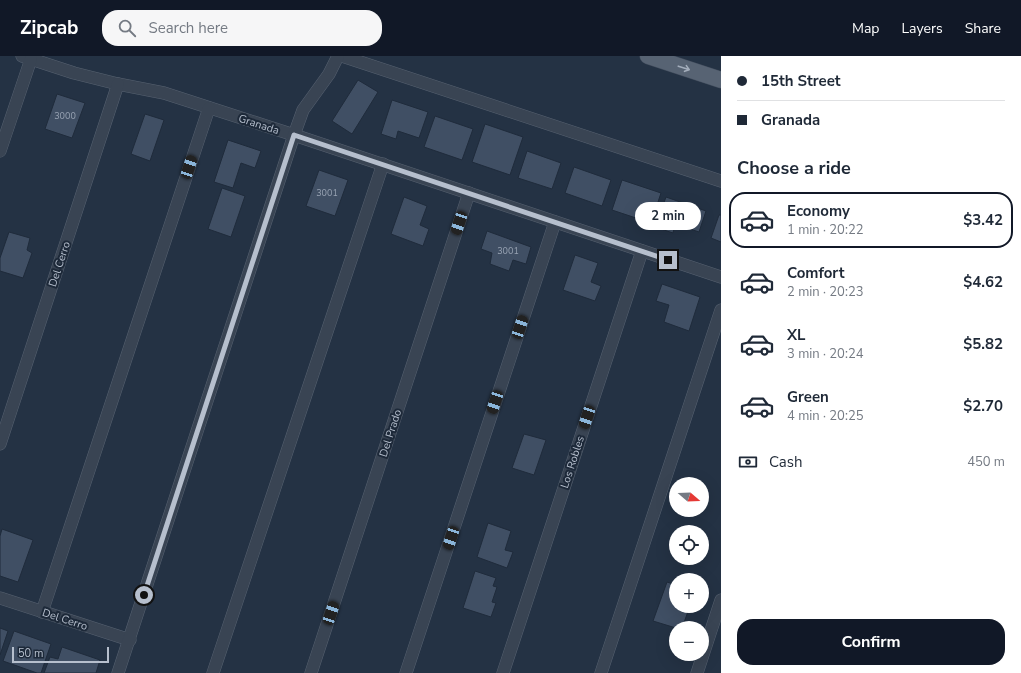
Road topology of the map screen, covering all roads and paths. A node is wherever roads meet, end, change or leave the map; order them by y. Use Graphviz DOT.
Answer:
graph roads {
  1 [pos="338,56"];
  2 [pos="342,56"];
  3 [pos="648,56"];
  4 [pos="27,57"];
  5 [pos="721,80"];
  6 [pos="118,84"];
  7 [pos="209,108"];
  8 [pos="294,135"];
  9 [pos="0,151"];
  10 [pos="383,164"];
  11 [pos="721,181"];
  12 [pos="469,193"];
  13 [pos="555,222"];
  14 [pos="642,251"];
  15 [pos="721,277"];
  16 [pos="721,310"];
  17 [pos="0,444"];
  18 [pos="0,598"];
  19 [pos="721,600"];
  20 [pos="42,612"];
  21 [pos="130,640"];
  22 [pos="118,673"];
  23 [pos="213,673"];
  24 [pos="311,673"];
  25 [pos="406,673"];
  26 [pos="503,673"];
  27 [pos="601,673"];
  28 [pos="697,673"];
  1 -- 8 [label="street"];
  2 -- 11 [label="street"];
  3 -- 5 [label="main road, one-way"];
  4 -- 6 [label="street, Granada"];
  4 -- 9 [label="street"];
  6 -- 7 [label="street, Granada"];
  6 -- 17 [label="street, Del Cerro"];
  7 -- 8 [label="street, Granada"];
  7 -- 20 [label="street"];
  8 -- 10 [label="street, Granada"];
  8 -- 21 [label="street"];
  10 -- 12 [label="street, Granada"];
  10 -- 23 [label="street"];
  12 -- 13 [label="street, Granada"];
  12 -- 24 [label="street, Del Prado"];
  13 -- 14 [label="street, Granada"];
  13 -- 25 [label="street"];
  14 -- 15 [label="street, Granada"];
  14 -- 26 [label="street, Los Robles"];
  16 -- 27 [label="street"];
  18 -- 20 [label="street, Del Cerro"];
  19 -- 28 [label="street"];
  20 -- 21 [label="street, Del Cerro"];
  21 -- 22 [label="street"];
}
